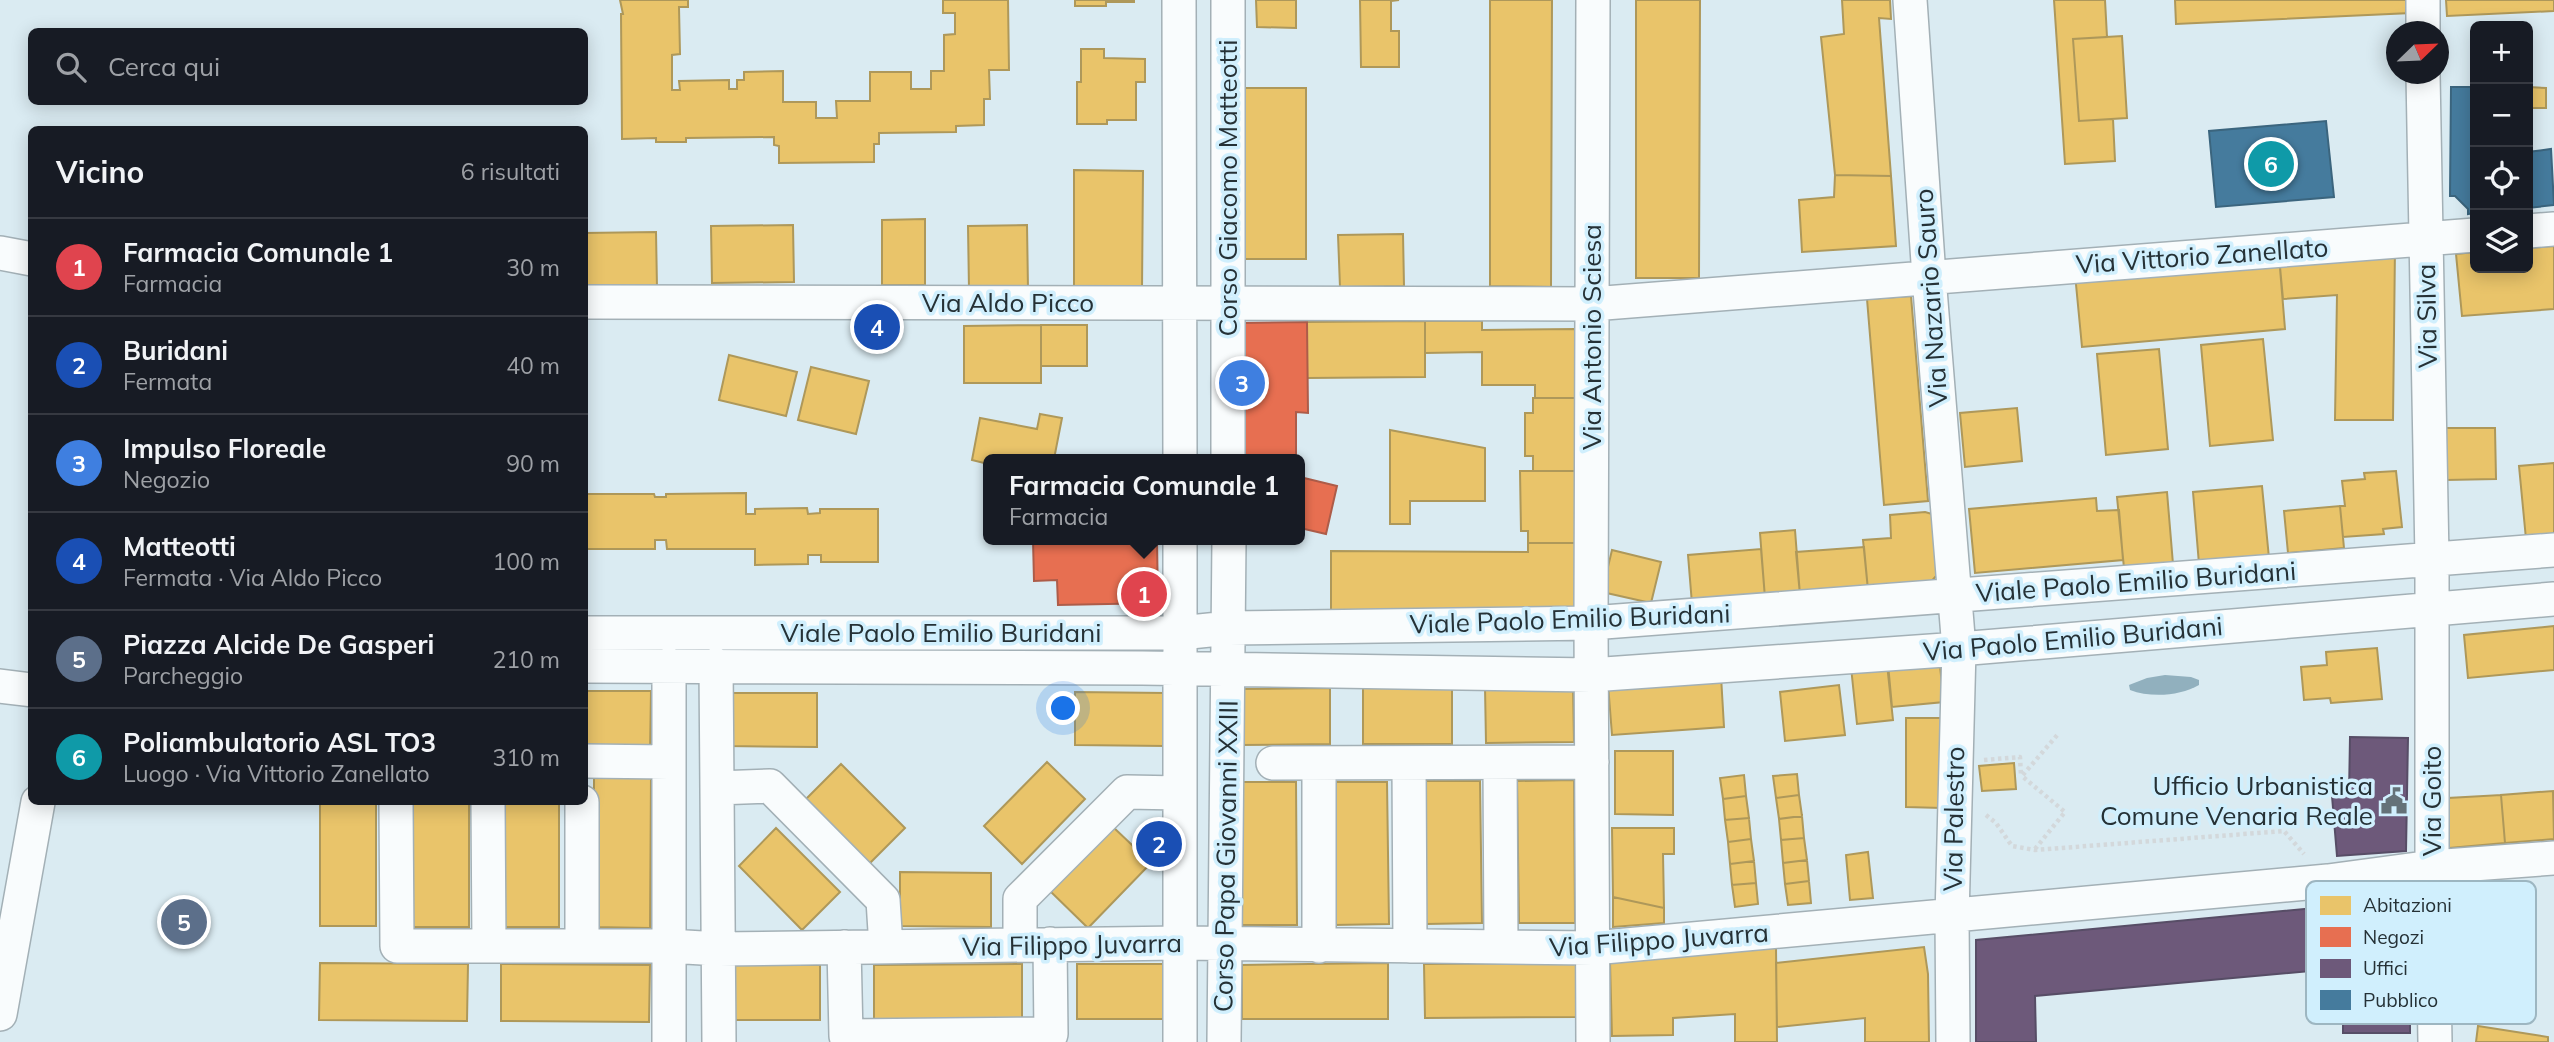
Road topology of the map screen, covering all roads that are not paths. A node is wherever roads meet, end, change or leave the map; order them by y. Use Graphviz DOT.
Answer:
graph roads {
  1 [pos="1180,0"];
  2 [pos="1228,0"];
  3 [pos="1593,0"];
  4 [pos="1910,0"];
  5 [pos="2423,0"];
  6 [pos="2423,21"];
  7 [pos="2423,84"];
  8 [pos="2554,229"];
  9 [pos="2533,231"];
  10 [pos="2470,235"];
  11 [pos="2425,239"];
  12 [pos="0,253"];
  13 [pos="28,258"];
  14 [pos="1929,277"];
  15 [pos="588,302"];
  16 [pos="1180,304"];
  17 [pos="1228,304"];
  18 [pos="1592,304"];
  19 [pos="1180,454"];
  20 [pos="1228,454"];
  21 [pos="1180,545"];
  22 [pos="1228,545"];
  23 [pos="2554,550"];
  24 [pos="2432,559"];
  25 [pos="1954,596"];
  26 [pos="2554,599"];
  27 [pos="2432,611"];
  28 [pos="1591,623"];
  29 [pos="1229,628"];
  30 [pos="588,633"];
  31 [pos="1180,633"];
  32 [pos="1959,649"];
  33 [pos="669,665"];
  34 [pos="716,665"];
  35 [pos="588,666"];
  36 [pos="1180,668"];
  37 [pos="1229,671"];
  38 [pos="1591,675"];
  39 [pos="0,686"];
  40 [pos="28,690"];
  41 [pos="588,761"];
  42 [pos="669,762"];
  43 [pos="1592,762"];
  44 [pos="1273,763"];
  45 [pos="1318,763"];
  46 [pos="1409,763"];
  47 [pos="1500,763"];
  48 [pos="717,788"];
  49 [pos="1180,793"];
  50 [pos="37,805"];
  51 [pos="397,805"];
  52 [pos="488,805"];
  53 [pos="582,805"];
  54 [pos="2554,858"];
  55 [pos="2432,867"];
  56 [pos="2328,881"];
  57 [pos="2432,881"];
  58 [pos="2306,883"];
  59 [pos="1952,917"];
  60 [pos="1180,943"];
  61 [pos="1035,945"];
  62 [pos="1224,945"];
  63 [pos="489,946"];
  64 [pos="582,946"];
  65 [pos="669,946"];
  66 [pos="1319,946"];
  67 [pos="1410,946"];
  68 [pos="844,947"];
  69 [pos="886,947"];
  70 [pos="1501,947"];
  71 [pos="1593,948"];
  72 [pos="719,949"];
  73 [pos="0,1014"];
  74 [pos="2435,1024"];
  75 [pos="669,1042"];
  76 [pos="719,1042"];
  77 [pos="1180,1042"];
  78 [pos="1224,1042"];
  79 [pos="1593,1042"];
  80 [pos="1953,1042"];
  81 [pos="2435,1042"];
  1 -- 16 [label="street, Corso Giacomo Matteotti"];
  2 -- 17 [label="street, Corso Giacomo Matteotti"];
  3 -- 18 [label="street, Via Antonio Sciesa"];
  4 -- 14 [label="street, Via Nazario Sauro"];
  5 -- 6 [label="street"];
  7 -- 11 [label="street, Via Silva"];
  8 -- 9 [label="street"];
  10 -- 11 [label="street, Via Vittorio Zanellato"];
  11 -- 14 [label="street, Via Vittorio Zanellato"];
  11 -- 24 [label="street, Via Silva"];
  12 -- 13 [label="street"];
  14 -- 18 [label="street, Via Vittorio Zanellato"];
  14 -- 25 [label="street, Via Nazario Sauro"];
  15 -- 16 [label="street, Via Aldo Picco"];
  16 -- 17 [label="street, Via Aldo Picco"];
  16 -- 19 [label="street, Corso Giacomo Matteotti"];
  17 -- 18 [label="street, Via Aldo Picco"];
  17 -- 20 [label="street, Corso Giacomo Matteotti"];
  18 -- 28 [label="street, Via Antonio Sciesa"];
  21 -- 31 [label="street"];
  22 -- 29 [label="street"];
  23 -- 24 [label="street, Viale Paolo Emilio Buridani"];
  24 -- 25 [label="street, Viale Paolo Emilio Buridani"];
  24 -- 27 [label="street, Via Goito"];
  25 -- 28 [label="street, Viale Paolo Emilio Buridani"];
  25 -- 32 [label="street, Via Palestro"];
  26 -- 27 [label="street, Via Paolo Emilio Buridani"];
  27 -- 32 [label="street, Via Paolo Emilio Buridani"];
  27 -- 55 [label="street, Via Goito"];
  28 -- 29 [label="street, Viale Paolo Emilio Buridani"];
  28 -- 38 [label="street, Via Antonio Sciesa"];
  29 -- 31 [label="street, Viale Paolo Emilio Buridani"];
  29 -- 37 [label="street"];
  30 -- 31 [label="street, Viale Paolo Emilio Buridani"];
  31 -- 36 [label="street"];
  32 -- 38 [label="street, Via Paolo Emilio Buridani"];
  32 -- 59 [label="street, Via Palestro"];
  33 -- 34 [label="street, Viale Paolo Emilio Buridani"];
  33 -- 35 [label="street, Viale Paolo Emilio Buridani"];
  33 -- 42 [label="street"];
  34 -- 36 [label="street, Viale Paolo Emilio Buridani"];
  34 -- 48 [label="street"];
  36 -- 37 [label="street, Viale Paolo Emilio Buridani"];
  36 -- 49 [label="street, Corso Papa Giovanni XXIII"];
  37 -- 38 [label="street, Viale Paolo Emilio Buridani"];
  37 -- 62 [label="street, Corso Papa Giovanni XXIII"];
  38 -- 43 [label="street, Via Antonio Sciesa"];
  39 -- 40 [label="street"];
  41 -- 42 [label="street"];
  42 -- 65 [label="street"];
  43 -- 47 [label="street"];
  43 -- 71 [label="street, Via Antonio Sciesa"];
  44 -- 45 [label="street"];
  45 -- 46 [label="street"];
  45 -- 66 [label="street"];
  46 -- 47 [label="street"];
  46 -- 67 [label="street"];
  47 -- 70 [label="street"];
  48 -- 69 [label="street"];
  48 -- 72 [label="street"];
  49 -- 60 [label="street, Corso Papa Giovanni XXIII"];
  49 -- 61 [label="street"];
  50 -- 73 [label="street"];
  51 -- 63 [label="street, Via Filippo Juvarra"];
  52 -- 63 [label="street"];
  53 -- 64 [label="street"];
  54 -- 55 [label="street, Via Filippo Juvarra"];
  55 -- 56 [label="street, Via Filippo Juvarra"];
  55 -- 57 [label="street, Via Goito"];
  58 -- 59 [label="street, Via Filippo Juvarra"];
  59 -- 71 [label="street, Via Filippo Juvarra"];
  59 -- 80 [label="street, Via Palestro"];
  60 -- 61 [label="street, Via Filippo Juvarra"];
  60 -- 62 [label="street, Via Filippo Juvarra"];
  60 -- 77 [label="street, Corso Papa Giovanni XXIII"];
  61 -- 68 [label="street"];
  61 -- 69 [label="street, Via Filippo Juvarra"];
  62 -- 66 [label="street, Via Filippo Juvarra"];
  62 -- 78 [label="street, Corso Papa Giovanni XXIII"];
  63 -- 64 [label="street, Via Filippo Juvarra"];
  64 -- 65 [label="street, Via Filippo Juvarra"];
  65 -- 72 [label="street, Via Filippo Juvarra"];
  65 -- 75 [label="street"];
  66 -- 67 [label="street, Via Filippo Juvarra"];
  67 -- 70 [label="street, Via Filippo Juvarra"];
  68 -- 69 [label="street, Via Filippo Juvarra"];
  68 -- 72 [label="street, Via Filippo Juvarra"];
  70 -- 71 [label="street, Via Filippo Juvarra"];
  71 -- 79 [label="street, Via Antonio Sciesa"];
  72 -- 76 [label="street"];
  74 -- 81 [label="street, Via Goito"];
}
